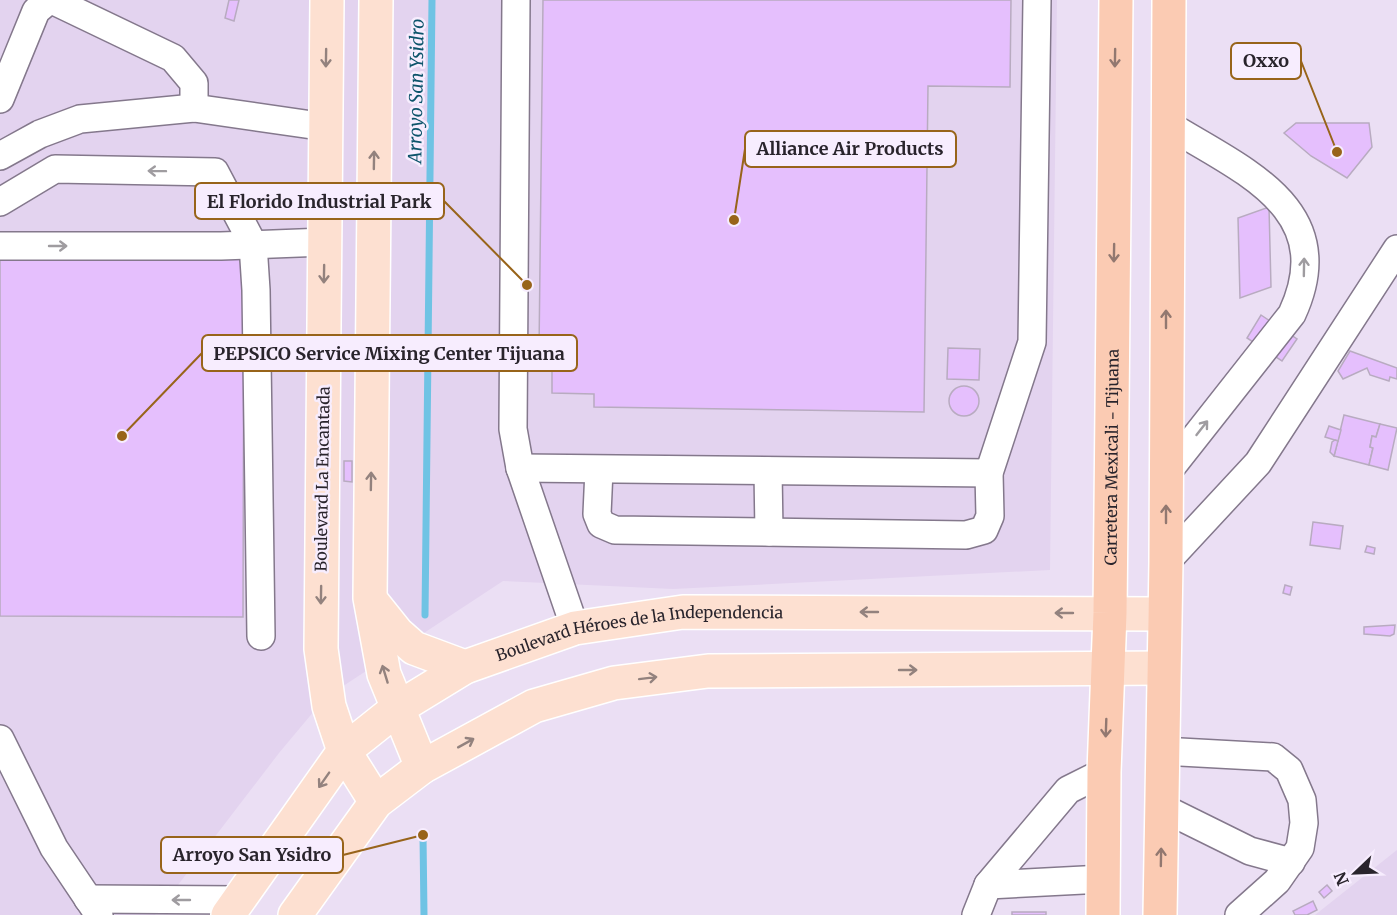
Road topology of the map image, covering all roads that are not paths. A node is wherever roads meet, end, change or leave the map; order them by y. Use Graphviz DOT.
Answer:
graph roads {
  1 [pos="50,0"];
  2 [pos="327,0"];
  3 [pos="376,0"];
  4 [pos="516,0"];
  5 [pos="1037,0"];
  6 [pos="1116,0"];
  7 [pos="1169,0"];
  8 [pos="0,99"];
  9 [pos="194,108"];
  10 [pos="1167,124"];
  11 [pos="326,127"];
  12 [pos="0,156"];
  13 [pos="0,202"];
  14 [pos="325,242"];
  15 [pos="253,244"];
  16 [pos="0,246"];
  17 [pos="1395,255"];
  18 [pos="520,468"];
  19 [pos="599,470"];
  20 [pos="768,471"];
  21 [pos="989,473"];
  22 [pos="1166,474"];
  23 [pos="770,532"];
  24 [pos="1166,562"];
  25 [pos="370,598"];
  26 [pos="1110,613"];
  27 [pos="1164,614"];
  28 [pos="575,628"];
  29 [pos="261,636"];
  30 [pos="465,667"];
  31 [pos="1163,668"];
  32 [pos="1108,669"];
  33 [pos="398,708"];
  34 [pos="0,739"];
  35 [pos="344,751"];
  36 [pos="1162,751"];
  37 [pos="422,767"];
  38 [pos="1104,772"];
  39 [pos="376,802"];
  40 [pos="1161,807"];
  41 [pos="1291,862"];
  42 [pos="1103,879"];
  43 [pos="988,885"];
  44 [pos="93,907"];
  45 [pos="234,907"];
  46 [pos="295,915"];
  47 [pos="976,915"];
  48 [pos="1103,915"];
  49 [pos="1160,915"];
  50 [pos="1239,915"];
  1 -- 8 [label="street"];
  1 -- 9 [label="street"];
  2 -- 11 [label="main road, Boulevard La Encantada, one-way"];
  25 -- 3 [label="main road, one-way"];
  4 -- 18 [label="street"];
  5 -- 21 [label="street"];
  6 -- 26 [label="highway, Carretera Mexicali - Tijuana, one-way"];
  7 -- 10 [label="highway"];
  9 -- 11 [label="street"];
  9 -- 12 [label="street"];
  22 -- 10 [label="highway, one-way"];
  22 -- 10 [label="street, one-way"];
  11 -- 14 [label="main road, Boulevard La Encantada"];
  15 -- 13 [label="street, one-way"];
  14 -- 15 [label="street"];
  14 -- 35 [label="main road, Boulevard La Encantada, one-way"];
  16 -- 15 [label="street, one-way"];
  15 -- 29 [label="street"];
  17 -- 24 [label="street"];
  18 -- 19 [label="street"];
  18 -- 28 [label="street"];
  19 -- 20 [label="street"];
  19 -- 23 [label="street"];
  20 -- 21 [label="street"];
  20 -- 23 [label="street"];
  21 -- 23 [label="street"];
  24 -- 22 [label="highway, one-way"];
  24 -- 27 [label="highway"];
  25 -- 30 [label="main road"];
  33 -- 25 [label="main road, one-way"];
  26 -- 27 [label="main road, Boulevard Héroes de la Independencia"];
  26 -- 28 [label="main road, Boulevard Héroes de la Independencia, one-way"];
  26 -- 32 [label="highway, Carretera Mexicali - Tijuana"];
  27 -- 31 [label="highway"];
  28 -- 30 [label="main road, Boulevard Héroes de la Independencia"];
  30 -- 33 [label="main road, Boulevard Héroes de la Independencia"];
  31 -- 32 [label="main road"];
  31 -- 36 [label="highway"];
  37 -- 32 [label="main road, one-way"];
  32 -- 38 [label="highway, Carretera Mexicali - Tijuana, one-way"];
  33 -- 35 [label="main road, Boulevard Héroes de la Independencia"];
  33 -- 37 [label="main road"];
  34 -- 44 [label="street"];
  35 -- 39 [label="main road, Boulevard La Encantada"];
  35 -- 45 [label="main road, Boulevard Héroes de la Independencia, one-way"];
  36 -- 40 [label="highway"];
  36 -- 41 [label="street"];
  37 -- 39 [label="main road"];
  38 -- 42 [label="highway, Carretera Mexicali - Tijuana"];
  38 -- 43 [label="street"];
  39 -- 46 [label="main road"];
  40 -- 41 [label="street"];
  49 -- 40 [label="highway, one-way"];
  41 -- 50 [label="street"];
  42 -- 43 [label="street"];
  42 -- 48 [label="highway, Carretera Mexicali - Tijuana"];
  43 -- 47 [label="street"];
  45 -- 44 [label="street, one-way"];
}
